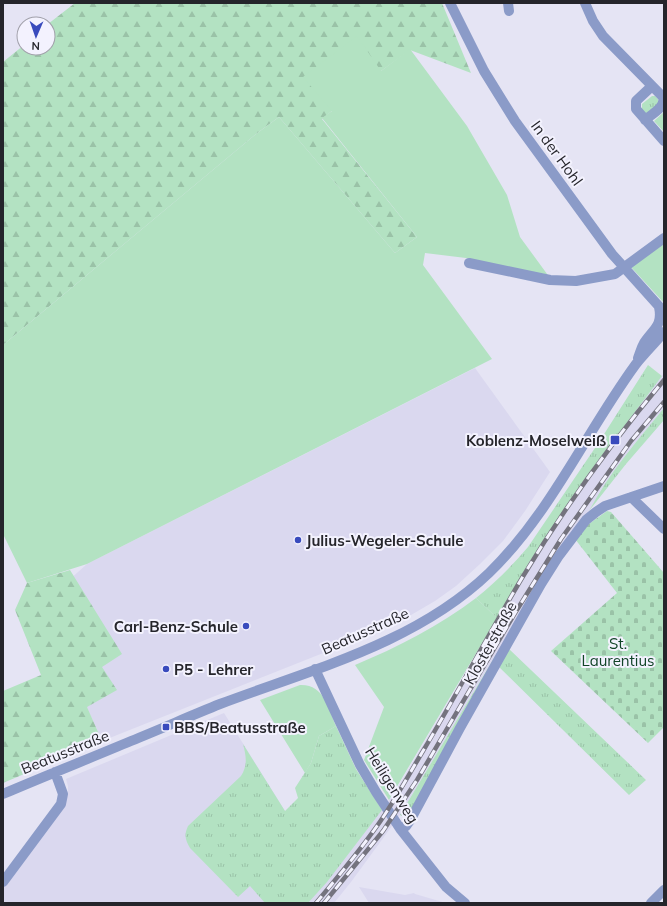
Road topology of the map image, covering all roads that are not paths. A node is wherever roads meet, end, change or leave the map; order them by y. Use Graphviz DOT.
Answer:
graph roads {
  1 [pos="450,3"];
  2 [pos="585,3"];
  3 [pos="652,86"];
  4 [pos="645,120"];
  5 [pos="664,141"];
  6 [pos="664,238"];
  7 [pos="469,263"];
  8 [pos="624,268"];
  9 [pos="661,310"];
  10 [pos="662,323"];
  11 [pos="664,332"];
  12 [pos="637,363"];
  13 [pos="664,486"];
  14 [pos="631,497"];
  15 [pos="664,529"];
  16 [pos="315,669"];
  17 [pos="55,772"];
  18 [pos="3,794"];
  19 [pos="401,830"];
  20 [pos="3,882"];
  21 [pos="664,890"];
  22 [pos="465,903"];
  23 [pos="651,903"];
  1 -- 8 [label="street, In der Hohl"];
  2 -- 3 [label="street"];
  3 -- 4 [label="street"];
  3 -- 4 [label="street"];
  4 -- 5 [label="street"];
  6 -- 8 [label="street"];
  7 -- 8 [label="street"];
  8 -- 9 [label="street, In der Hohl"];
  9 -- 10 [label="street, In der Hohl"];
  10 -- 12 [label="street, Beatusstraße"];
  11 -- 12 [label="street, Beatusstraße"];
  12 -- 16 [label="street, Beatusstraße"];
  13 -- 14 [label="street, Klosterstraße"];
  14 -- 15 [label="street"];
  14 -- 19 [label="street, Klosterstraße"];
  16 -- 17 [label="street, Beatusstraße"];
  16 -- 19 [label="street, Heiligenweg"];
  17 -- 18 [label="street, Beatusstraße"];
  17 -- 20 [label="street"];
  19 -- 22 [label="street, Heiligenweg"];
  21 -- 23 [label="street"];
}
